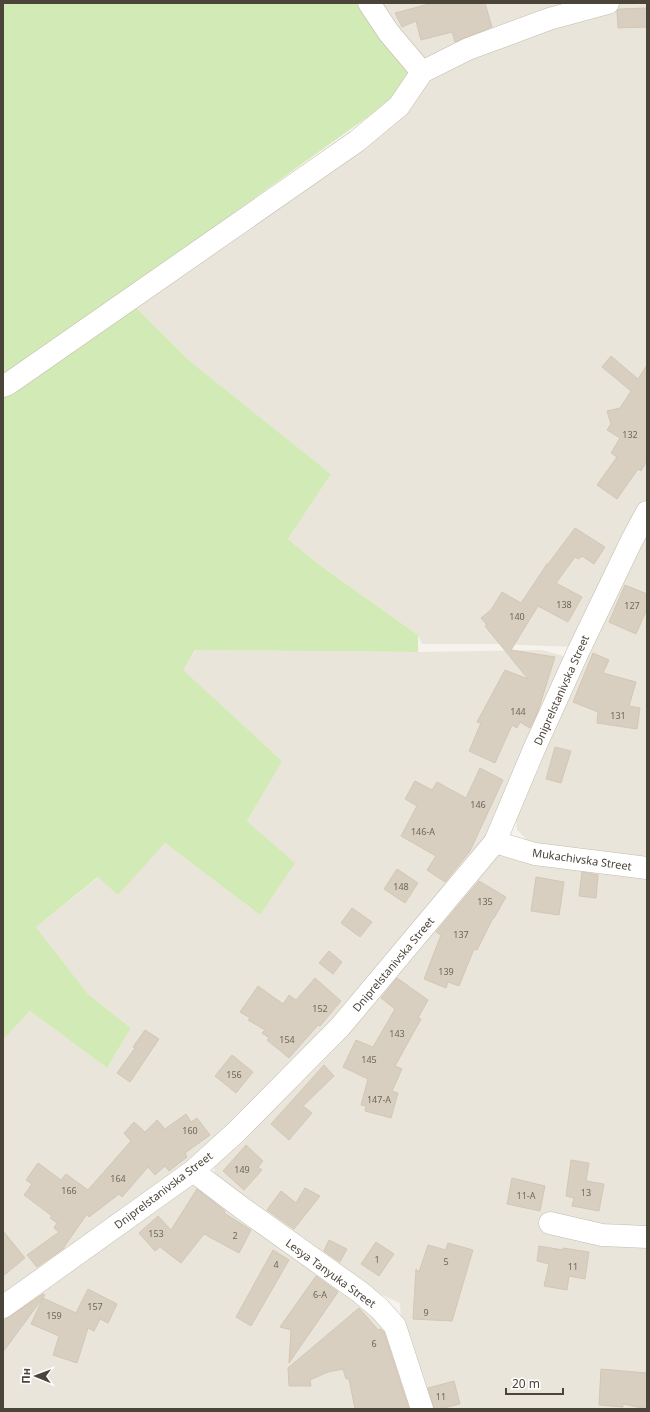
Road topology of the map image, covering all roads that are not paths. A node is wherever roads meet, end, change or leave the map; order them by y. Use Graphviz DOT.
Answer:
graph roads {
  1 [pos="369,3"];
  2 [pos="608,3"];
  3 [pos="422,72"];
  4 [pos="3,386"];
  5 [pos="647,512"];
  6 [pos="495,842"];
  7 [pos="647,868"];
  8 [pos="193,1171"];
  9 [pos="550,1223"];
  10 [pos="647,1236"];
  11 [pos="3,1307"];
  12 [pos="422,1409"];
  1 -- 3 [label="street"];
  2 -- 3 [label="street"];
  3 -- 4 [label="street"];
  5 -- 6 [label="street, Dniprelstanivska Street"];
  6 -- 7 [label="street, Mukachivska Street"];
  6 -- 8 [label="street, Dniprelstanivska Street"];
  8 -- 11 [label="street, Dniprelstanivska Street"];
  8 -- 12 [label="street, Lesya Tanyuka Street"];
  9 -- 10 [label="street"];
}
